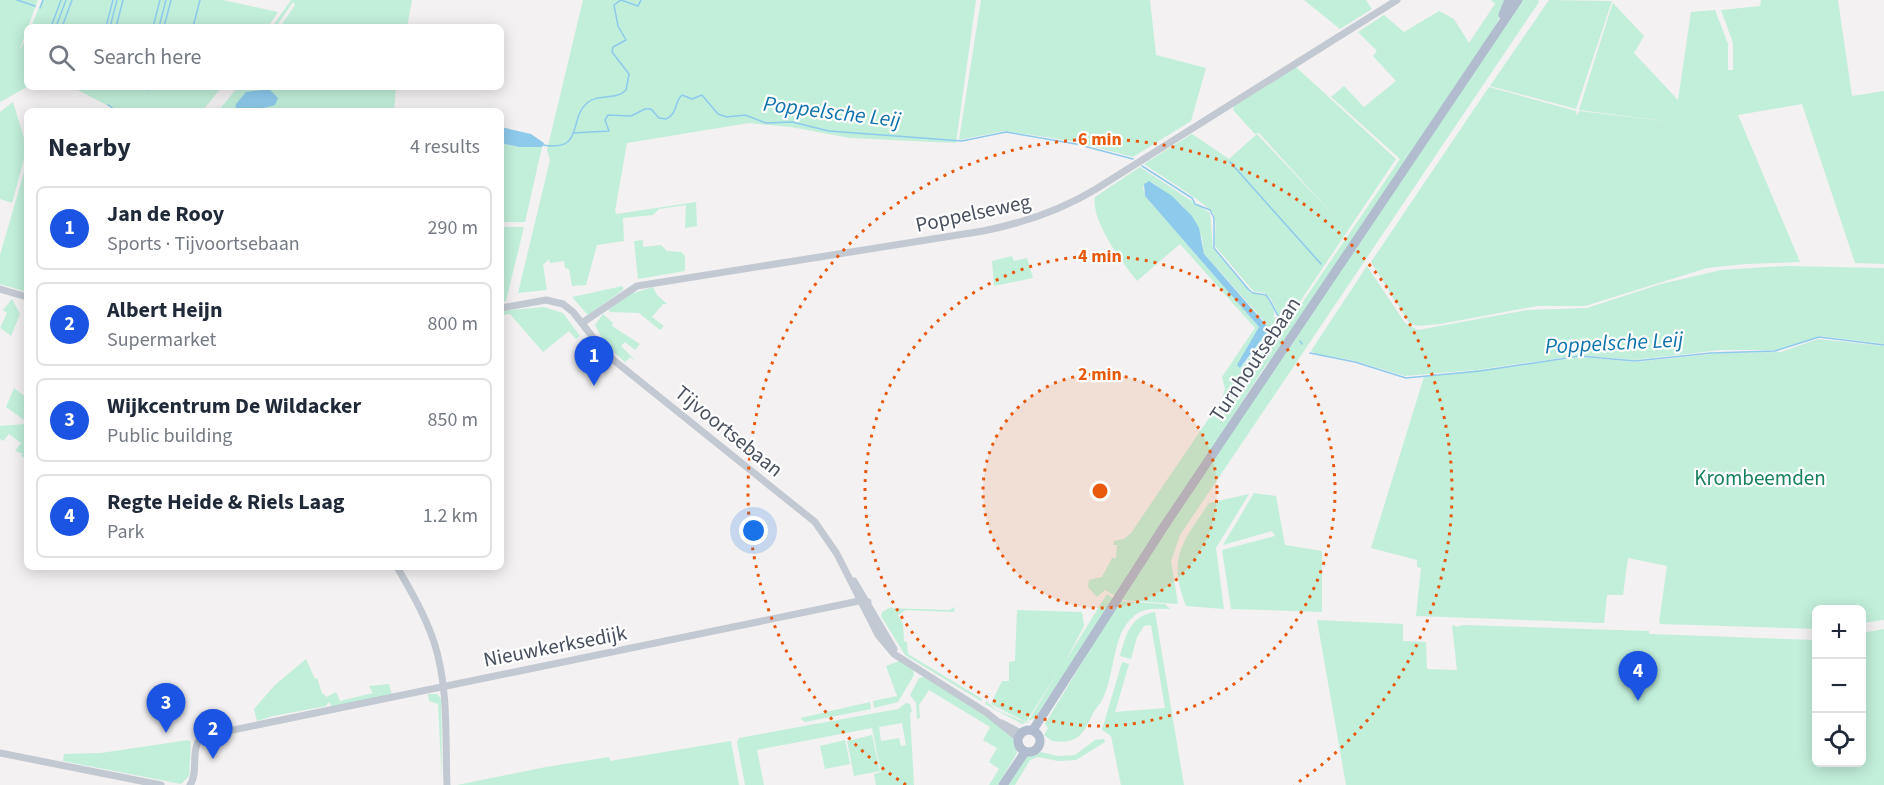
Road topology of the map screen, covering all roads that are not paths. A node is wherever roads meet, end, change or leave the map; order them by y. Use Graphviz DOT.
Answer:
graph roads {
  1 [pos="1397,0"];
  2 [pos="1509,0"];
  3 [pos="1518,0"];
  4 [pos="1491,39"];
  5 [pos="0,289"];
  6 [pos="24,296"];
  7 [pos="504,307"];
  8 [pos="582,323"];
  9 [pos="399,570"];
  10 [pos="865,602"];
  11 [pos="443,687"];
  12 [pos="1035,732"];
  13 [pos="1020,735"];
  14 [pos="1023,750"];
  15 [pos="0,753"];
  16 [pos="161,785"];
  17 [pos="190,785"];
  18 [pos="447,785"];
  19 [pos="1003,785"];
  1 -- 8 [label="street, Poppelseweg"];
  2 -- 4 [label="main road, Turnhoutsebaan"];
  3 -- 4 [label="main road, Turnhoutsebaan"];
  4 -- 12 [label="main road, Turnhoutsebaan"];
  5 -- 6 [label="street"];
  7 -- 8 [label="street, Tijvoortsebaan"];
  8 -- 10 [label="street, Tijvoortsebaan"];
  9 -- 11 [label="street"];
  10 -- 11 [label="street, Nieuwkerksedijk"];
  10 -- 13 [label="street, Tijvoortsebaan"];
  11 -- 17 [label="street, Nieuwkerksedijk"];
  11 -- 18 [label="street"];
  12 -- 13 [label="main road"];
  12 -- 14 [label="main road"];
  13 -- 14 [label="main road"];
  14 -- 19 [label="main road"];
  15 -- 16 [label="street"];
}
